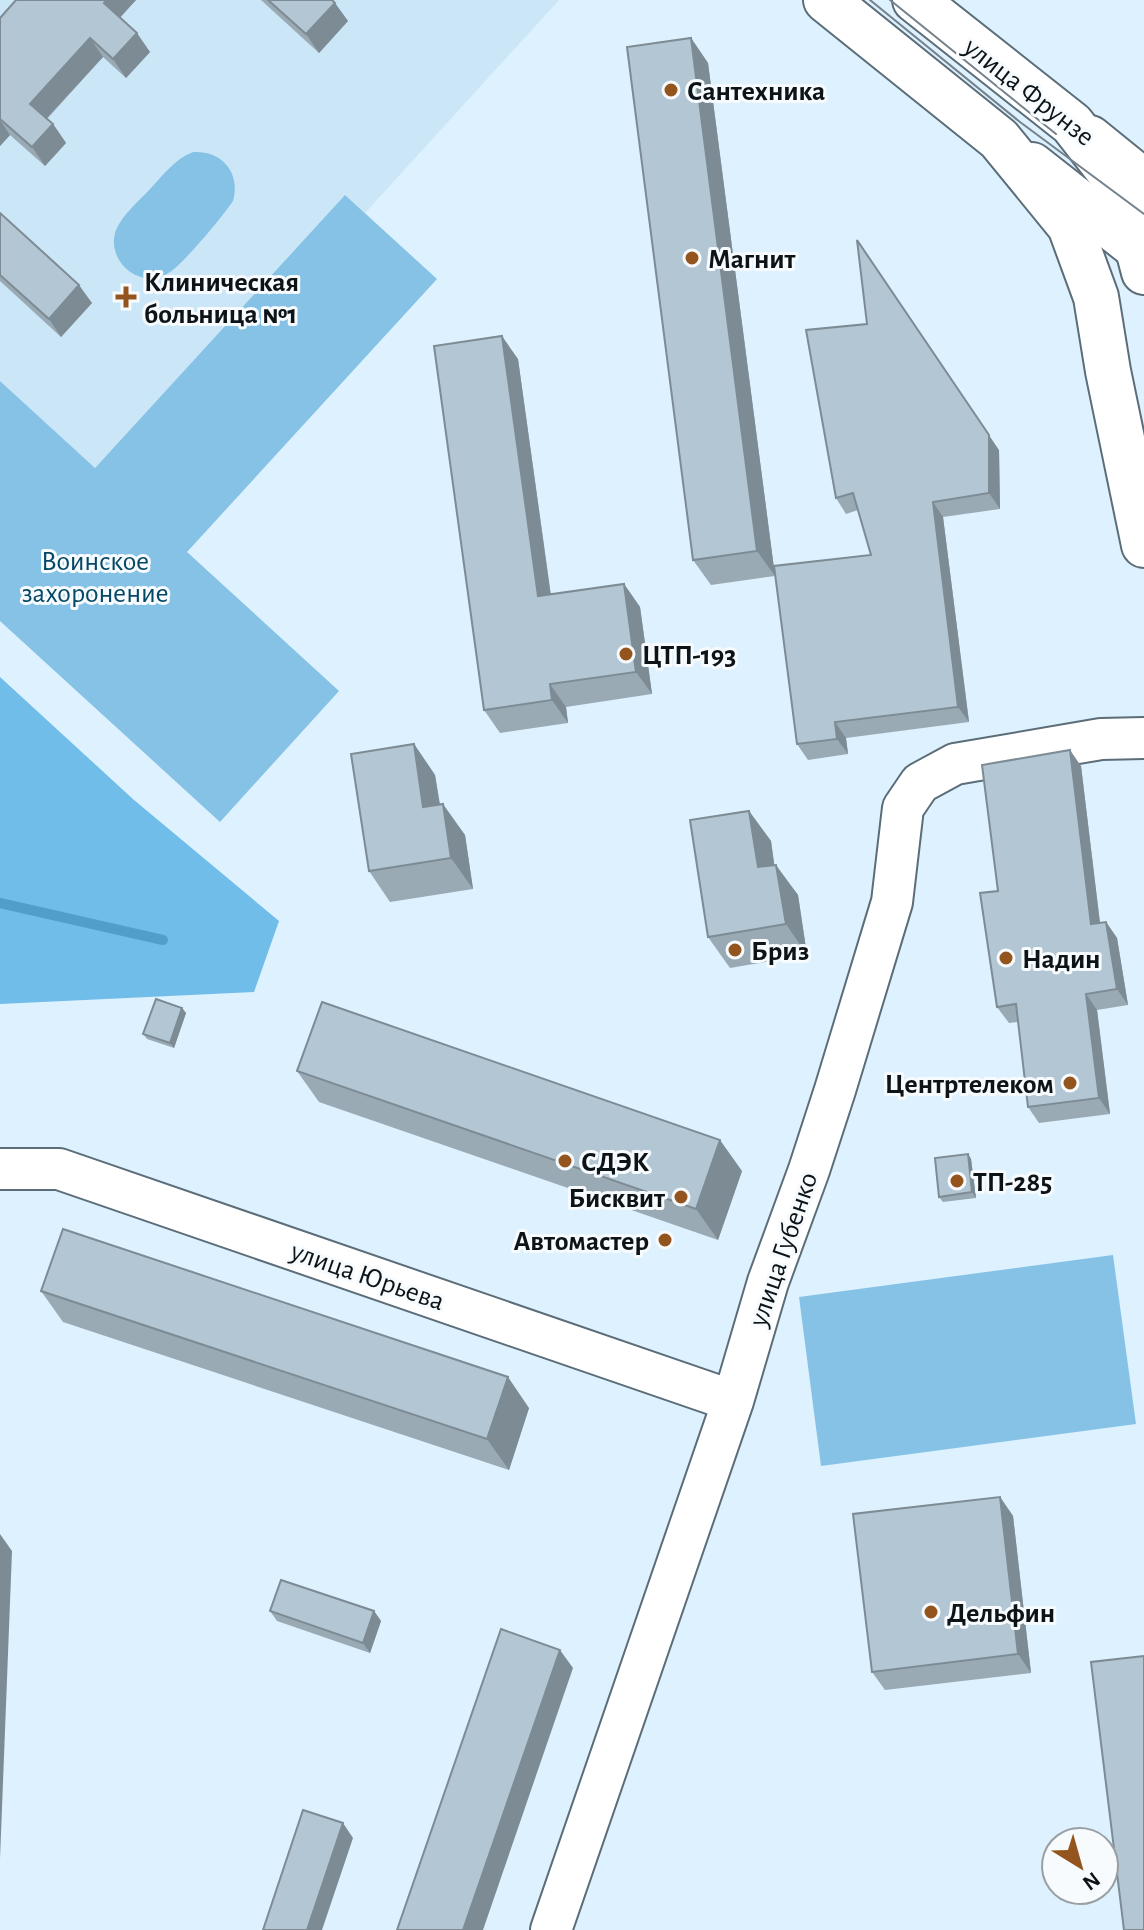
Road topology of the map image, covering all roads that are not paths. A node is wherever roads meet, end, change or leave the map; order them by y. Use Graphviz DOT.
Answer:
graph roads {
  1 [pos="826,0"];
  2 [pos="915,0"];
  3 [pos="1072,124"];
  4 [pos="999,139"];
  5 [pos="1144,182"];
  6 [pos="1142,258"];
  7 [pos="1144,545"];
  8 [pos="1144,738"];
  9 [pos="0,1169"];
  10 [pos="733,1401"];
  11 [pos="551,1930"];
  1 -- 4 [label="main road, улица Фрунзе"];
  2 -- 3 [label="main road, улица Фрунзе"];
  3 -- 5 [label="main road, улица Фрунзе"];
  3 -- 6 [label="main road"];
  4 -- 6 [label="main road, улица Фрунзе"];
  4 -- 7 [label="main road, улица Фрунзе"];
  8 -- 10 [label="street, улица Губенко"];
  9 -- 10 [label="street, улица Юрьева"];
  10 -- 11 [label="street, улица Губенко"];
}
